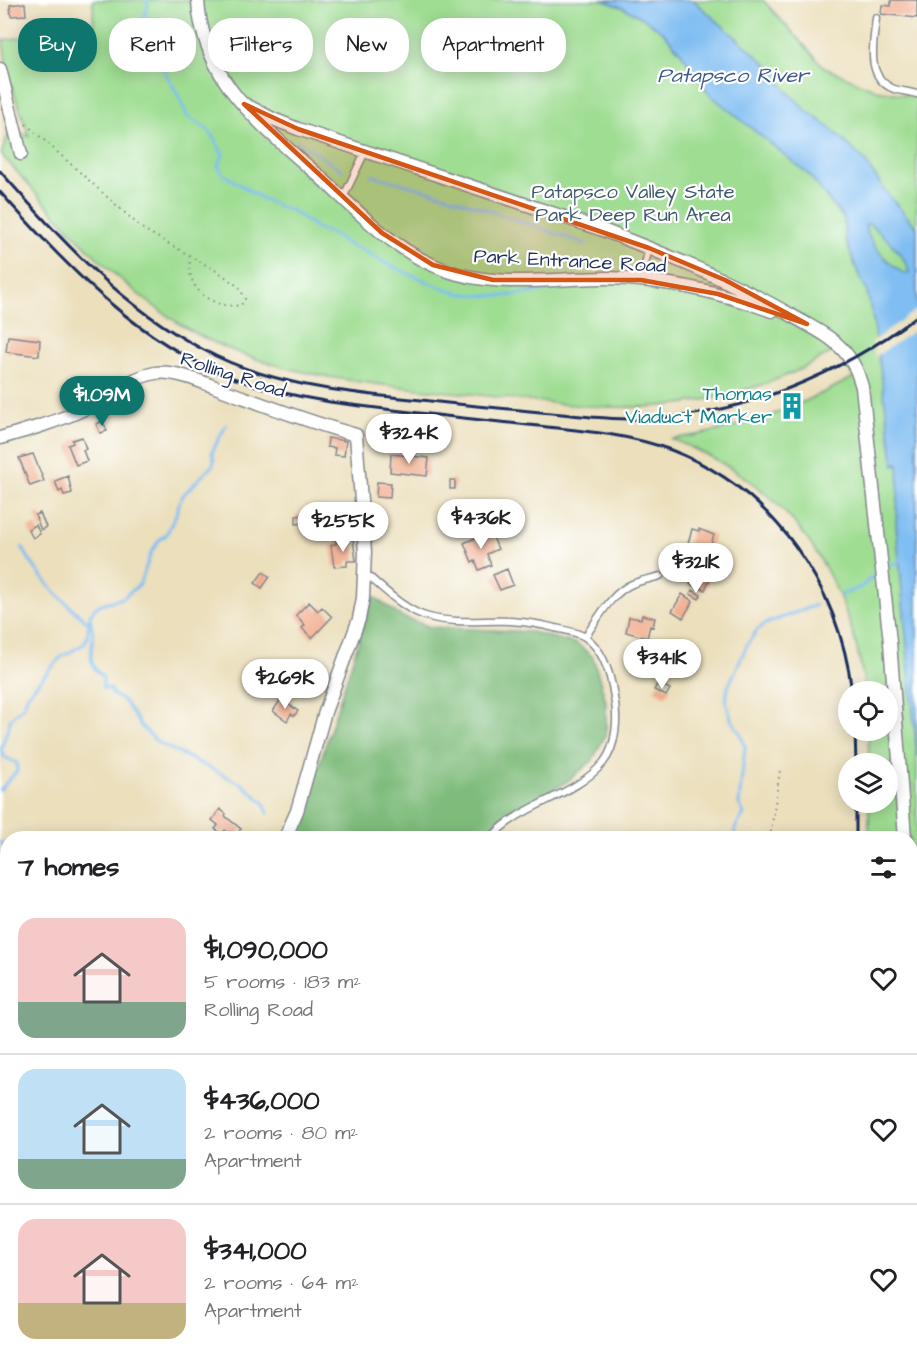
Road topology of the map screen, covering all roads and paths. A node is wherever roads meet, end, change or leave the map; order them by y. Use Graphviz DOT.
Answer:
graph roads {
  1 [pos="198,0"];
  2 [pos="876,18"];
  3 [pos="0,69"];
  4 [pos="917,94"];
  5 [pos="244,104"];
  6 [pos="8,105"];
  7 [pos="365,152"];
  8 [pos="21,154"];
  9 [pos="343,198"];
  10 [pos="649,248"];
  11 [pos="190,258"];
  12 [pos="641,280"];
  13 [pos="807,324"];
  14 [pos="0,438"];
  15 [pos="365,573"];
  16 [pos="660,576"];
  17 [pos="585,637"];
  18 [pos="780,770"];
  19 [pos="288,831"];
  20 [pos="498,831"];
  21 [pos="771,831"];
  22 [pos="904,831"];
  1 -- 5 [label="street, Park Entrance Road"];
  2 -- 4 [label="lane"];
  3 -- 6 [label="street"];
  5 -- 7 [label="street, Park Entrance Road"];
  5 -- 9 [label="street, Park Entrance Road"];
  6 -- 8 [label="street"];
  6 -- 11 [label="path"];
  7 -- 9 [label="lane"];
  7 -- 10 [label="street, Park Entrance Road"];
  9 -- 12 [label="street, Park Entrance Road"];
  10 -- 12 [label="lane"];
  10 -- 13 [label="street, Park Entrance Road"];
  11 -- 11 [label="path"];
  12 -- 13 [label="street, Park Entrance Road"];
  13 -- 22 [label="street, Park Entrance Road"];
  14 -- 15 [label="street, Rolling Road"];
  15 -- 17 [label="lane"];
  15 -- 19 [label="street"];
  16 -- 17 [label="lane"];
  17 -- 20 [label="lane"];
  18 -- 21 [label="path"];
}
